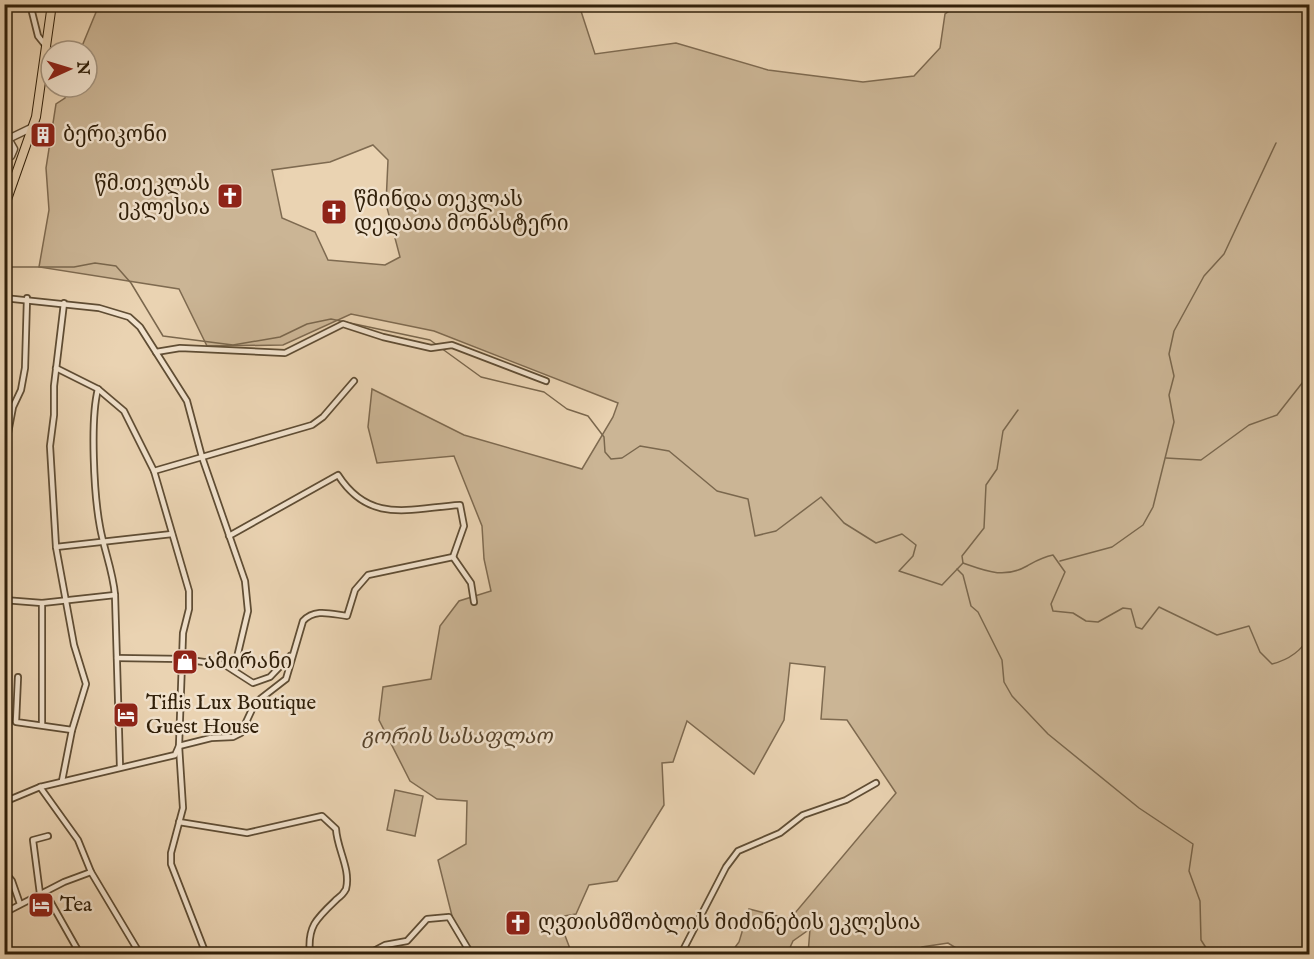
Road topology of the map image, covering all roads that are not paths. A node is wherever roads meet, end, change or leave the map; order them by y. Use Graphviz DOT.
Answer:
graph roads {
  1 [pos="30,4"];
  2 [pos="52,4"];
  3 [pos="41,39"];
  4 [pos="48,39"];
  5 [pos="40,99"];
  6 [pos="33,127"];
  7 [pos="4,141"];
  8 [pos="12,144"];
  9 [pos="24,152"];
  10 [pos="5,158"];
  11 [pos="4,171"];
  12 [pos="13,183"];
  13 [pos="4,208"];
  14 [pos="4,298"];
  15 [pos="27,298"];
  16 [pos="64,303"];
  17 [pos="156,352"];
  18 [pos="56,368"];
  19 [pos="354,381"];
  20 [pos="546,381"];
  21 [pos="98,389"];
  22 [pos="4,454"];
  23 [pos="202,457"];
  24 [pos="154,471"];
  25 [pos="172,534"];
  26 [pos="229,536"];
  27 [pos="103,543"];
  28 [pos="56,547"];
  29 [pos="453,557"];
  30 [pos="116,595"];
  31 [pos="64,598"];
  32 [pos="4,600"];
  33 [pos="474,602"];
  34 [pos="42,603"];
  35 [pos="291,656"];
  36 [pos="117,658"];
  37 [pos="183,659"];
  38 [pos="234,670"];
  39 [pos="18,677"];
  40 [pos="42,725"];
  41 [pos="72,730"];
  42 [pos="179,747"];
  43 [pos="175,755"];
  44 [pos="180,761"];
  45 [pos="120,767"];
  46 [pos="62,781"];
  47 [pos="876,783"];
  48 [pos="40,787"];
  49 [pos="4,802"];
  50 [pos="179,822"];
  51 [pos="48,836"];
  52 [pos="4,871"];
  53 [pos="91,872"];
  54 [pos="42,893"];
  55 [pos="20,904"];
  56 [pos="4,913"];
  57 [pos="80,954"];
  58 [pos="140,954"];
  59 [pos="206,954"];
  60 [pos="310,954"];
  61 [pos="368,954"];
  62 [pos="471,954"];
  63 [pos="681,954"];
  1 -- 3 [label="street"];
  2 -- 4 [label="main road"];
  5 -- 6 [label="main road"];
  6 -- 7 [label="street"];
  6 -- 9 [label="main road"];
  7 -- 8 [label="street"];
  8 -- 9 [label="street"];
  8 -- 10 [label="street"];
  9 -- 10 [label="street"];
  9 -- 12 [label="main road"];
  11 -- 12 [label="street"];
  12 -- 13 [label="main road"];
  14 -- 15 [label="street"];
  15 -- 16 [label="street"];
  15 -- 22 [label="street"];
  16 -- 17 [label="street"];
  16 -- 18 [label="street"];
  17 -- 20 [label="street"];
  17 -- 23 [label="street"];
  18 -- 21 [label="street"];
  18 -- 28 [label="street"];
  19 -- 23 [label="street"];
  21 -- 24 [label="street"];
  21 -- 27 [label="street"];
  23 -- 24 [label="street"];
  23 -- 26 [label="street"];
  24 -- 25 [label="street"];
  25 -- 27 [label="street"];
  25 -- 37 [label="street"];
  26 -- 29 [label="street"];
  26 -- 38 [label="street"];
  27 -- 28 [label="street"];
  27 -- 30 [label="street"];
  28 -- 31 [label="street"];
  29 -- 33 [label="street"];
  29 -- 35 [label="street"];
  30 -- 31 [label="street"];
  30 -- 36 [label="street"];
  31 -- 34 [label="street"];
  31 -- 41 [label="street"];
  32 -- 34 [label="street"];
  34 -- 40 [label="street"];
  35 -- 38 [label="street"];
  35 -- 42 [label="street"];
  36 -- 37 [label="street"];
  36 -- 45 [label="street"];
  37 -- 38 [label="street"];
  37 -- 42 [label="street"];
  39 -- 40 [label="street"];
  40 -- 41 [label="street"];
  41 -- 46 [label="street"];
  42 -- 43 [label="street"];
  42 -- 44 [label="street"];
  43 -- 44 [label="street"];
  43 -- 45 [label="street"];
  44 -- 50 [label="street"];
  45 -- 46 [label="street"];
  46 -- 48 [label="street"];
  47 -- 63 [label="street"];
  48 -- 49 [label="street"];
  48 -- 53 [label="street"];
  50 -- 59 [label="street"];
  50 -- 60 [label="street"];
  51 -- 54 [label="street"];
  52 -- 55 [label="street"];
  53 -- 54 [label="street"];
  53 -- 58 [label="street"];
  54 -- 55 [label="street"];
  54 -- 57 [label="street"];
  55 -- 56 [label="street"];
  61 -- 62 [label="street"];
}
